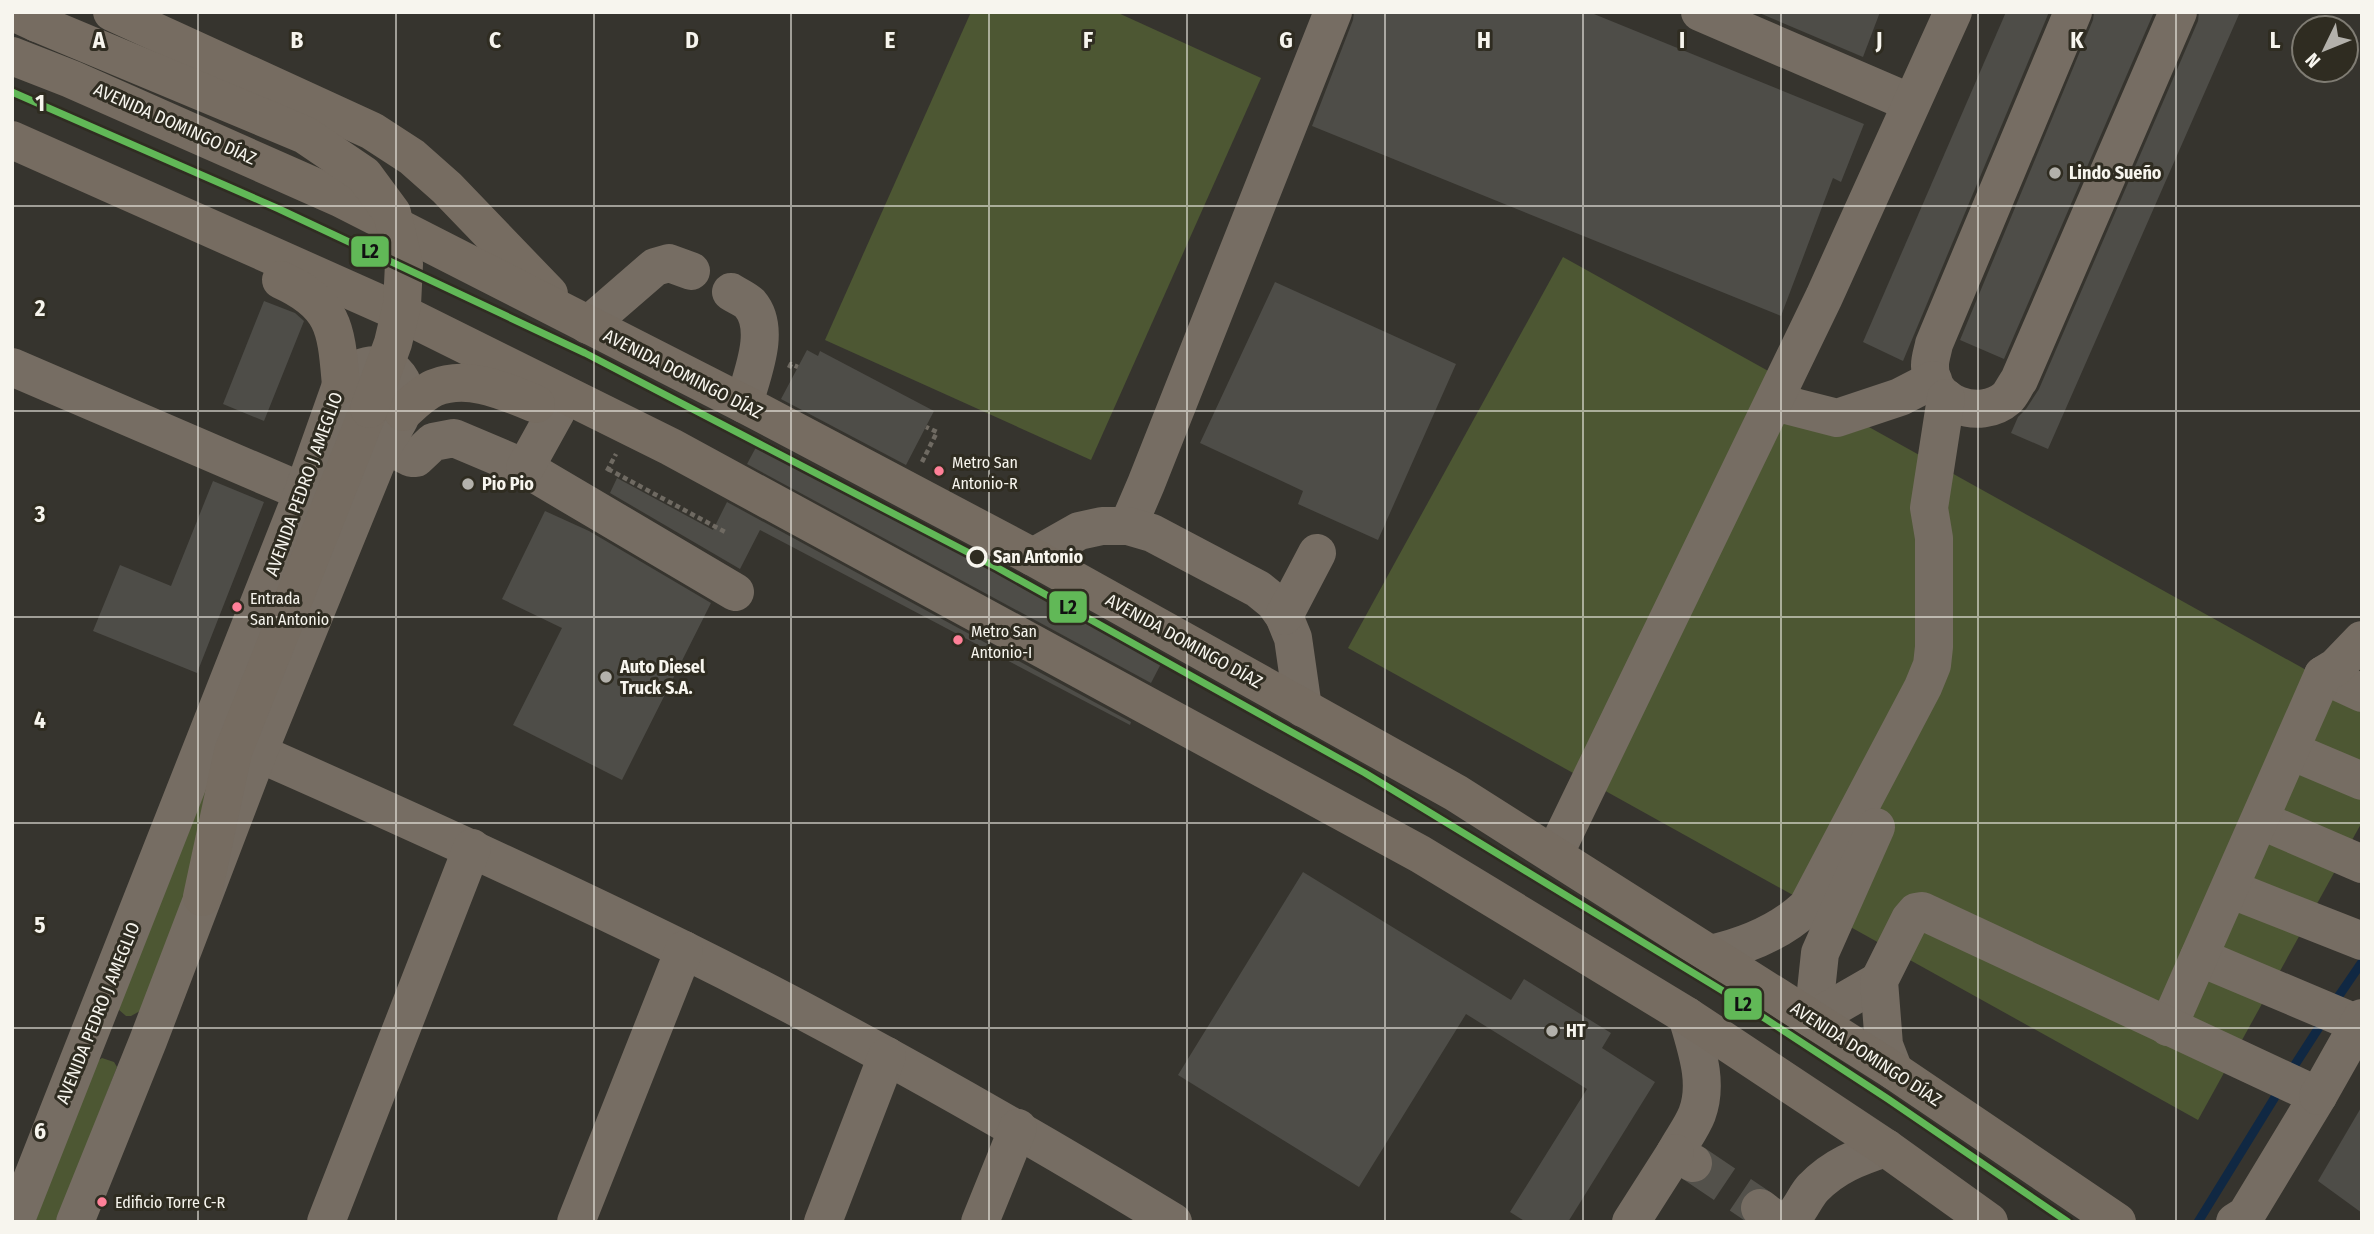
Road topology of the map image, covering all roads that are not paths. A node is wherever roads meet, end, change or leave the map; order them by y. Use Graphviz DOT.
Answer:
graph roads {
  1 [pos="112,12"];
  2 [pos="1333,12"];
  3 [pos="1700,12"];
  4 [pos="1953,12"];
  5 [pos="2073,12"];
  6 [pos="2178,12"];
  7 [pos="21,28"];
  8 [pos="12,56"];
  9 [pos="71,79"];
  10 [pos="1912,103"];
  11 [pos="12,140"];
  12 [pos="12,165"];
  13 [pos="691,271"];
  14 [pos="731,292"];
  15 [pos="579,320"];
  16 [pos="15,375"];
  17 [pos="1950,396"];
  18 [pos="371,402"];
  19 [pos="1774,402"];
  20 [pos="744,404"];
  21 [pos="556,412"];
  22 [pos="384,444"];
  23 [pos="671,447"];
  24 [pos="525,468"];
  25 [pos="303,492"];
  26 [pos="1128,526"];
  27 [pos="1317,553"];
  28 [pos="1033,557"];
  29 [pos="735,592"];
  30 [pos="1284,615"];
  31 [pos="2362,640"];
  32 [pos="2323,675"];
  33 [pos="2362,693"];
  34 [pos="1303,708"];
  35 [pos="2291,751"];
  36 [pos="258,753"];
  37 [pos="2362,781"];
  38 [pos="2260,820"];
  39 [pos="472,848"];
  40 [pos="1554,855"];
  41 [pos="2362,864"];
  42 [pos="2230,889"];
  43 [pos="202,897"];
  44 [pos="2362,941"];
  45 [pos="684,950"];
  46 [pos="1710,954"];
  47 [pos="2199,957"];
  48 [pos="1879,981"];
  49 [pos="1688,1016"];
  50 [pos="95,1020"];
  51 [pos="1813,1020"];
  52 [pos="2360,1021"];
  53 [pos="2168,1027"];
  54 [pos="148,1041"];
  55 [pos="887,1056"];
  56 [pos="1894,1071"];
  57 [pos="2318,1096"];
  58 [pos="1018,1128"];
  59 [pos="1885,1148"];
  60 [pos="1760,1209"];
  61 [pos="2242,1219"];
  62 [pos="15,1222"];
  63 [pos="75,1222"];
  64 [pos="326,1222"];
  65 [pos="576,1222"];
  66 [pos="823,1222"];
  67 [pos="980,1222"];
  68 [pos="1173,1222"];
  69 [pos="1631,1222"];
  70 [pos="1989,1222"];
  71 [pos="2117,1222"];
  1 -- 15 [label="main road"];
  2 -- 26 [label="street"];
  3 -- 10 [label="street"];
  4 -- 10 [label="street"];
  5 -- 17 [label="street"];
  6 -- 17 [label="street"];
  7 -- 9 [label="main road"];
  7 -- 18 [label="main road, bridge"];
  8 -- 9 [label="main road, AVENIDA DOMINGO DÍAZ"];
  9 -- 15 [label="main road, AVENIDA DOMINGO DÍAZ"];
  10 -- 19 [label="street"];
  11 -- 23 [label="main road"];
  12 -- 18 [label="main road"];
  13 -- 15 [label="street"];
  14 -- 20 [label="street"];
  15 -- 20 [label="main road, AVENIDA DOMINGO DÍAZ"];
  16 -- 25 [label="street"];
  17 -- 19 [label="street"];
  17 -- 46 [label="street"];
  17 -- 51 [label="street"];
  18 -- 21 [label="main road"];
  18 -- 22 [label="street"];
  18 -- 25 [label="street, AVENIDA PEDRO J AMEGLIO"];
  18 -- 43 [label="main road"];
  19 -- 40 [label="street"];
  20 -- 28 [label="main road, AVENIDA DOMINGO DÍAZ"];
  21 -- 23 [label="main road"];
  21 -- 24 [label="street"];
  22 -- 24 [label="street"];
  22 -- 36 [label="street"];
  23 -- 49 [label="main road"];
  24 -- 29 [label="street"];
  25 -- 50 [label="street, AVENIDA PEDRO J AMEGLIO"];
  26 -- 28 [label="street"];
  26 -- 30 [label="street"];
  27 -- 30 [label="street"];
  28 -- 34 [label="main road, AVENIDA DOMINGO DÍAZ"];
  30 -- 34 [label="street"];
  31 -- 32 [label="street"];
  32 -- 33 [label="street"];
  32 -- 35 [label="street"];
  34 -- 40 [label="main road, AVENIDA DOMINGO DÍAZ"];
  35 -- 37 [label="street"];
  35 -- 38 [label="street"];
  36 -- 39 [label="street"];
  36 -- 43 [label="street"];
  38 -- 41 [label="street"];
  38 -- 42 [label="street"];
  39 -- 45 [label="street"];
  39 -- 64 [label="street"];
  40 -- 46 [label="main road, AVENIDA DOMINGO DÍAZ"];
  42 -- 44 [label="street"];
  42 -- 47 [label="street"];
  43 -- 54 [label="street"];
  45 -- 55 [label="street"];
  45 -- 65 [label="street"];
  46 -- 51 [label="main road, AVENIDA DOMINGO DÍAZ"];
  47 -- 52 [label="street"];
  47 -- 53 [label="street"];
  48 -- 51 [label="street"];
  48 -- 53 [label="street"];
  48 -- 56 [label="street"];
  49 -- 59 [label="main road"];
  49 -- 69 [label="street"];
  50 -- 54 [label="street"];
  50 -- 62 [label="street, AVENIDA PEDRO J AMEGLIO"];
  51 -- 56 [label="main road, AVENIDA DOMINGO DÍAZ"];
  52 -- 57 [label="street"];
  53 -- 57 [label="street"];
  54 -- 63 [label="street"];
  55 -- 58 [label="street"];
  55 -- 66 [label="street"];
  56 -- 71 [label="main road, AVENIDA DOMINGO DÍAZ"];
  57 -- 61 [label="street"];
  58 -- 67 [label="street"];
  58 -- 68 [label="street"];
  59 -- 60 [label="street"];
  59 -- 70 [label="main road"];
}
